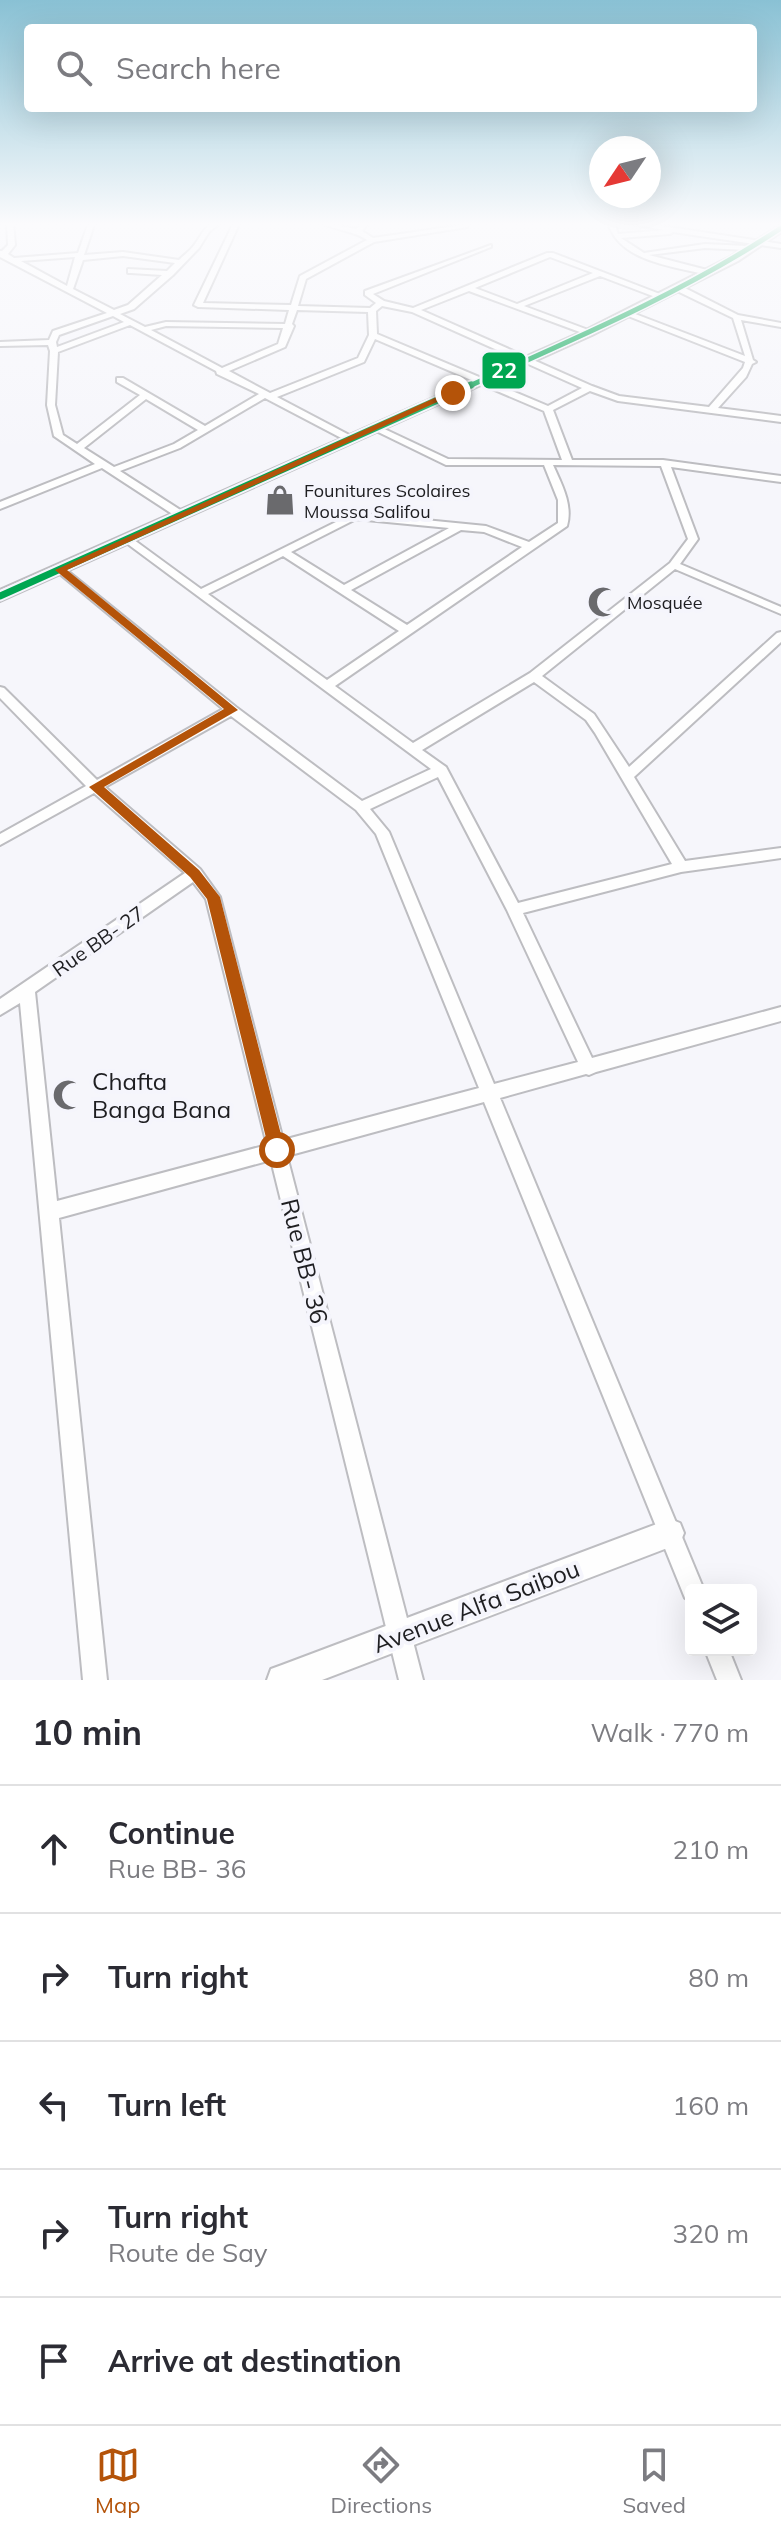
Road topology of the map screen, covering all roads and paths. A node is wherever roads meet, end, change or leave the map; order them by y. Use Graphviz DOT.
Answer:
graph roads {
  1 [pos="88,300"];
  2 [pos="139,300"];
  3 [pos="200,300"];
  4 [pos="297,300"];
  5 [pos="378,300"];
  6 [pos="438,300"];
  7 [pos="503,300"];
  8 [pos="532,300"];
  9 [pos="653,300"];
  10 [pos="703,300"];
  11 [pos="381,303"];
  12 [pos="518,306"];
  13 [pos="295,308"];
  14 [pos="372,310"];
  15 [pos="414,310"];
  16 [pos="627,314"];
  17 [pos="114,315"];
  18 [pos="736,317"];
  19 [pos="781,317"];
  20 [pos="757,319"];
  21 [pos="129,323"];
  22 [pos="781,325"];
  23 [pos="290,326"];
  24 [pos="142,330"];
  25 [pos="588,333"];
  26 [pos="373,335"];
  27 [pos="0,344"];
  28 [pos="53,347"];
  29 [pos="529,359"];
  30 [pos="752,362"];
  31 [pos="220,372"];
  32 [pos="120,380"];
  33 [pos="479,381"];
  34 [pos="589,388"];
  35 [pos="146,395"];
  36 [pos="266,396"];
  37 [pos="548,409"];
  38 [pos="712,409"];
  39 [pos="781,419"];
  40 [pos="375,428"];
  41 [pos="204,429"];
  42 [pos="350,439"];
  43 [pos="78,448"];
  44 [pos="547,462"];
  45 [pos="568,462"];
  46 [pos="103,464"];
  47 [pos="665,464"];
  48 [pos="113,471"];
  49 [pos="781,479"];
  50 [pos="0,506"];
  51 [pos="181,515"];
  52 [pos="457,528"];
  53 [pos="126,539"];
  54 [pos="532,547"];
  55 [pos="283,551"];
  56 [pos="674,565"];
  57 [pos="60,570"];
  58 [pos="343,590"];
  59 [pos="203,592"];
  60 [pos="0,596"];
  61 [pos="781,611"];
  62 [pos="408,631"];
  63 [pos="781,636"];
  64 [pos="534,676"];
  65 [pos="328,685"];
  66 [pos="0,691"];
  67 [pos="7,708"];
  68 [pos="232,710"];
  69 [pos="415,748"];
  70 [pos="441,770"];
  71 [pos="628,775"];
  72 [pos="96,787"];
  73 [pos="361,807"];
  74 [pos="0,840"];
  75 [pos="781,853"];
  76 [pos="681,867"];
  77 [pos="195,873"];
  78 [pos="514,910"];
  79 [pos="27,990"];
  80 [pos="0,1008"];
  81 [pos="781,1014"];
  82 [pos="589,1068"];
  83 [pos="492,1095"];
  84 [pos="277,1150"];
  85 [pos="49,1212"];
  86 [pos="670,1533"];
  87 [pos="691,1584"];
  88 [pos="400,1635"];
  89 [pos="719,1656"];
  90 [pos="95,1680"];
  91 [pos="282,1680"];
  92 [pos="411,1680"];
  93 [pos="729,1680"];
  1 -- 17 [label="street"];
  2 -- 17 [label="street"];
  3 -- 13 [label="street"];
  4 -- 13 [label="street"];
  5 -- 11 [label="street"];
  6 -- 15 [label="street"];
  7 -- 12 [label="street"];
  8 -- 12 [label="street"];
  9 -- 16 [label="main road"];
  10 -- 18 [label="street"];
  11 -- 14 [label="street"];
  11 -- 15 [label="street"];
  12 -- 25 [label="street"];
  13 -- 14 [label="street"];
  13 -- 23 [label="street"];
  14 -- 26 [label="street"];
  15 -- 29 [label="street"];
  16 -- 25 [label="main road"];
  16 -- 30 [label="street"];
  17 -- 21 [label="street"];
  17 -- 28 [label="street"];
  18 -- 20 [label="street"];
  18 -- 30 [label="street"];
  19 -- 20 [label="street"];
  20 -- 22 [label="street"];
  21 -- 24 [label="street"];
  21 -- 28 [label="street"];
  23 -- 24 [label="street"];
  23 -- 31 [label="street"];
  24 -- 31 [label="street"];
  25 -- 29 [label="main road"];
  26 -- 33 [label="street"];
  26 -- 36 [label="street"];
  27 -- 28 [label="street"];
  28 -- 43 [label="street"];
  29 -- 33 [label="main road"];
  29 -- 34 [label="street"];
  30 -- 38 [label="street"];
  31 -- 36 [label="street"];
  32 -- 35 [label="street"];
  33 -- 37 [label="street"];
  33 -- 40 [label="main road"];
  34 -- 37 [label="street"];
  34 -- 38 [label="street"];
  35 -- 41 [label="street"];
  35 -- 43 [label="street"];
  36 -- 41 [label="street"];
  36 -- 42 [label="street"];
  37 -- 45 [label="street"];
  38 -- 39 [label="street"];
  40 -- 42 [label="main road"];
  40 -- 44 [label="street"];
  41 -- 48 [label="street"];
  42 -- 51 [label="main road"];
  43 -- 46 [label="street"];
  44 -- 45 [label="street"];
  44 -- 54 [label="street"];
  45 -- 47 [label="street"];
  46 -- 48 [label="street"];
  46 -- 50 [label="street"];
  47 -- 49 [label="street"];
  47 -- 56 [label="street"];
  48 -- 51 [label="street"];
  51 -- 53 [label="main road"];
  52 -- 54 [label="street"];
  52 -- 55 [label="street"];
  52 -- 58 [label="street"];
  53 -- 57 [label="main road"];
  53 -- 59 [label="street"];
  54 -- 62 [label="street"];
  55 -- 58 [label="street"];
  55 -- 59 [label="street"];
  56 -- 61 [label="street"];
  56 -- 64 [label="street"];
  57 -- 60 [label="main road"];
  57 -- 68 [label="street"];
  58 -- 62 [label="street"];
  59 -- 65 [label="street"];
  62 -- 65 [label="street"];
  63 -- 71 [label="street"];
  64 -- 69 [label="street"];
  64 -- 71 [label="street"];
  65 -- 69 [label="street"];
  66 -- 67 [label="street, Rue BB- 36"];
  67 -- 72 [label="street, Rue BB- 36"];
  68 -- 72 [label="street"];
  68 -- 73 [label="street"];
  69 -- 70 [label="street"];
  70 -- 73 [label="street"];
  70 -- 78 [label="street"];
  71 -- 76 [label="street"];
  72 -- 74 [label="street"];
  72 -- 77 [label="street, Rue BB- 36"];
  73 -- 83 [label="street"];
  75 -- 76 [label="street"];
  76 -- 78 [label="street"];
  77 -- 79 [label="street, Rue BB- 27"];
  77 -- 84 [label="street, Rue BB- 36"];
  78 -- 82 [label="street"];
  79 -- 80 [label="street, Rue BB- 27"];
  79 -- 85 [label="street"];
  81 -- 82 [label="street"];
  82 -- 83 [label="street"];
  83 -- 84 [label="street"];
  83 -- 86 [label="street"];
  84 -- 85 [label="street"];
  84 -- 88 [label="street, Rue BB- 36"];
  85 -- 90 [label="street"];
  86 -- 87 [label="street"];
  86 -- 88 [label="street, Avenue Alfa Saibou"];
  88 -- 91 [label="street, Avenue Alfa Saibou"];
  88 -- 92 [label="street, Rue BB- 36"];
  89 -- 93 [label="street"];
}
